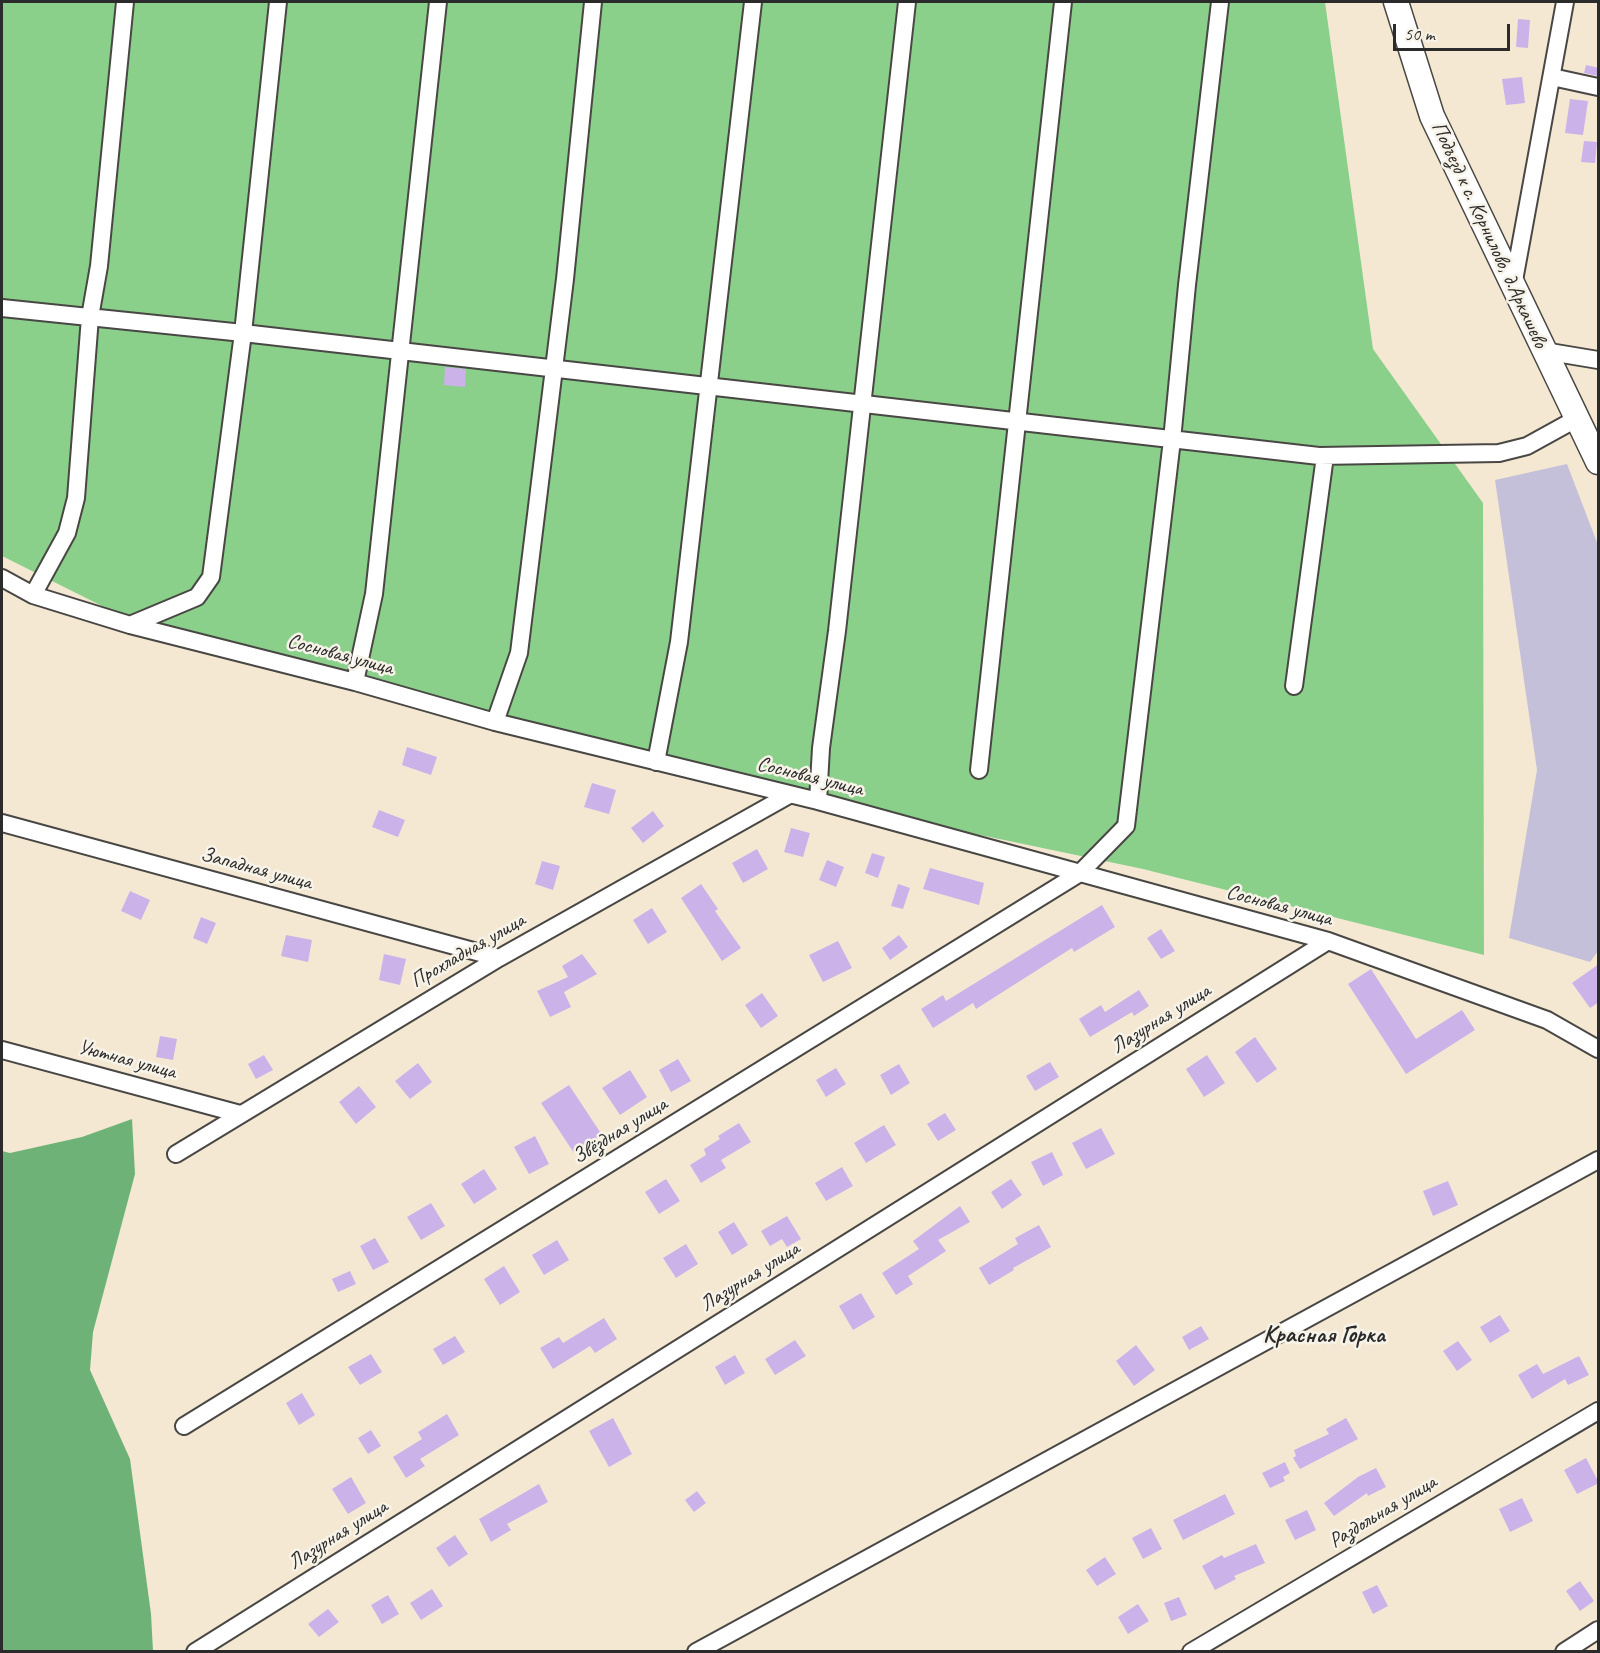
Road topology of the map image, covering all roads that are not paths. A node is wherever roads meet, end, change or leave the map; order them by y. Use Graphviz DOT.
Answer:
graph roads {
  1 [pos="125,2"];
  2 [pos="278,2"];
  3 [pos="438,2"];
  4 [pos="593,2"];
  5 [pos="753,2"];
  6 [pos="906,2"];
  7 [pos="1063,2"];
  8 [pos="1220,2"];
  9 [pos="1396,2"];
  10 [pos="1565,2"];
  11 [pos="1552,77"];
  12 [pos="1599,87"];
  13 [pos="1512,287"];
  14 [pos="2,308"];
  15 [pos="90,317"];
  16 [pos="243,333"];
  17 [pos="401,351"];
  18 [pos="1544,351"];
  19 [pos="1599,360"];
  20 [pos="553,368"];
  21 [pos="708,386"];
  22 [pos="862,404"];
  23 [pos="1576,419"];
  24 [pos="1018,422"];
  25 [pos="1172,440"];
  26 [pos="1325,456"];
  27 [pos="1599,462"];
  28 [pos="2,578"];
  29 [pos="33,595"];
  30 [pos="130,625"];
  31 [pos="356,682"];
  32 [pos="1294,686"];
  33 [pos="495,722"];
  34 [pos="656,762"];
  35 [pos="979,770"];
  36 [pos="789,795"];
  37 [pos="818,801"];
  38 [pos="2,823"];
  39 [pos="1080,873"];
  40 [pos="1328,941"];
  41 [pos="499,958"];
  42 [pos="2,1050"];
  43 [pos="1599,1050"];
  44 [pos="240,1114"];
  45 [pos="176,1154"];
  46 [pos="1599,1160"];
  47 [pos="1599,1411"];
  48 [pos="184,1426"];
  49 [pos="1599,1630"];
  50 [pos="195,1652"];
  51 [pos="696,1652"];
  52 [pos="1191,1652"];
  53 [pos="1564,1652"];
  1 -- 15 [label="street"];
  2 -- 16 [label="street"];
  3 -- 17 [label="street"];
  4 -- 20 [label="street"];
  5 -- 21 [label="street"];
  6 -- 22 [label="street"];
  7 -- 24 [label="street"];
  8 -- 25 [label="street, Звёздная улица"];
  9 -- 13 [label="street, Подъезд к с. Корнилово, д.Аркашево"];
  10 -- 11 [label="street"];
  11 -- 12 [label="street"];
  11 -- 13 [label="street"];
  13 -- 18 [label="street, Подъезд к с. Корнилово, д.Аркашево"];
  14 -- 15 [label="street"];
  15 -- 16 [label="street"];
  15 -- 29 [label="street"];
  16 -- 17 [label="street"];
  16 -- 30 [label="street"];
  17 -- 20 [label="street"];
  17 -- 31 [label="street"];
  18 -- 19 [label="street"];
  18 -- 23 [label="street, Подъезд к с. Корнилово, д.Аркашево"];
  20 -- 21 [label="street"];
  20 -- 33 [label="street"];
  21 -- 22 [label="street"];
  21 -- 34 [label="street"];
  22 -- 24 [label="street"];
  22 -- 37 [label="street"];
  23 -- 26 [label="street"];
  23 -- 27 [label="street, Подъезд к с. Корнилово, д.Аркашево"];
  24 -- 25 [label="street"];
  24 -- 35 [label="street"];
  25 -- 26 [label="street"];
  25 -- 39 [label="street, Звёздная улица"];
  26 -- 32 [label="street"];
  28 -- 29 [label="street, Сосновая улица"];
  29 -- 30 [label="street, Сосновая улица"];
  30 -- 31 [label="street, Сосновая улица"];
  31 -- 33 [label="street, Сосновая улица"];
  33 -- 34 [label="street, Сосновая улица"];
  34 -- 36 [label="street, Сосновая улица"];
  36 -- 37 [label="street, Сосновая улица"];
  36 -- 41 [label="street, Прохладная улица"];
  37 -- 39 [label="street, Сосновая улица"];
  38 -- 41 [label="street, Западная улица"];
  39 -- 40 [label="street, Сосновая улица"];
  39 -- 48 [label="street, Звёздная улица"];
  40 -- 43 [label="street, Сосновая улица"];
  40 -- 50 [label="street, Лазурная улица"];
  41 -- 44 [label="street, Прохладная улица"];
  42 -- 44 [label="street, Уютная улица"];
  44 -- 45 [label="street, Прохладная улица"];
  46 -- 51 [label="street"];
  47 -- 52 [label="street, Раздольная улица"];
  49 -- 53 [label="street"];
}
